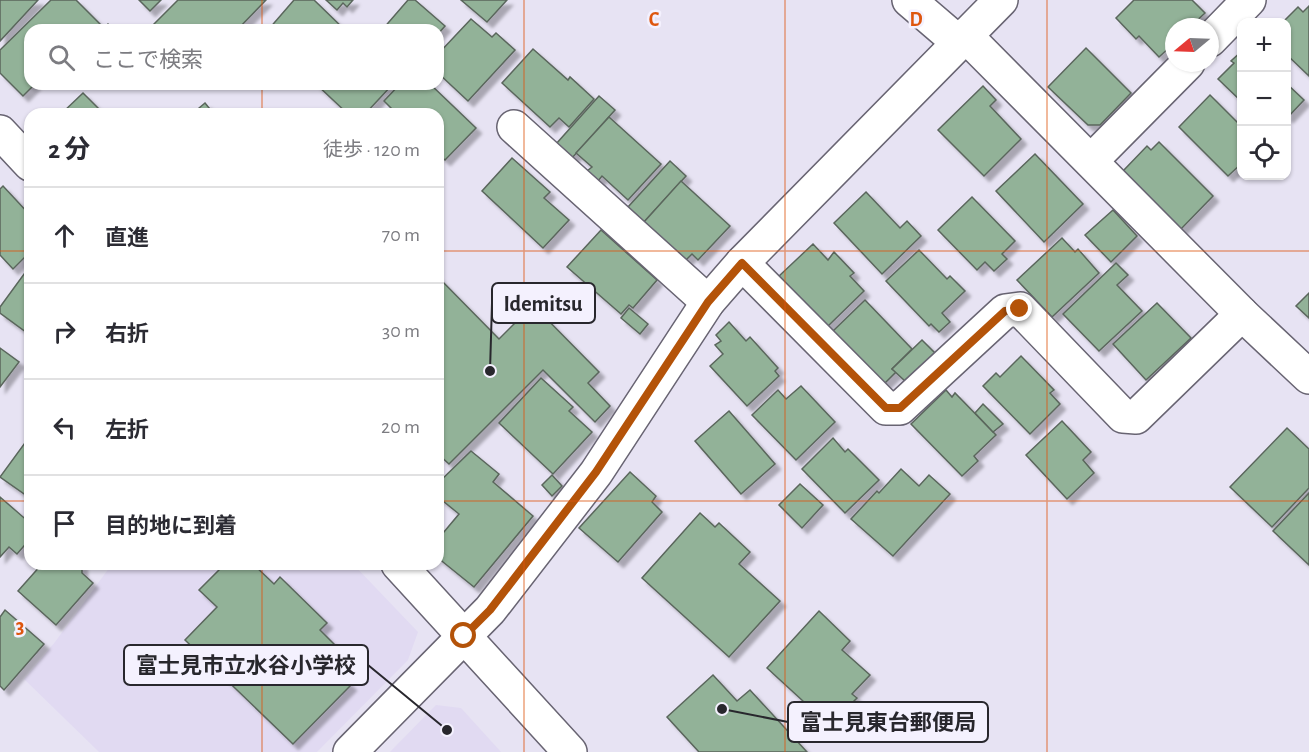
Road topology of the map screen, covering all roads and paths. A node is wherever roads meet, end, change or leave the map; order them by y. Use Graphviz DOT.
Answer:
graph roads {
  1 [pos="909,0"];
  2 [pos="1001,0"];
  3 [pos="1250,0"];
  4 [pos="1219,31"];
  5 [pos="961,39"];
  6 [pos="1179,72"];
  7 [pos="514,127"];
  8 [pos="0,132"];
  9 [pos="24,158"];
  10 [pos="1091,161"];
  11 [pos="742,263"];
  12 [pos="708,302"];
  13 [pos="1242,314"];
  14 [pos="1309,377"];
  15 [pos="404,570"];
  16 [pos="464,636"];
  17 [pos="350,752"];
  18 [pos="570,752"];
  1 -- 5 [label="street"];
  2 -- 5 [label="street"];
  3 -- 4 [label="street"];
  5 -- 10 [label="street"];
  5 -- 11 [label="street"];
  6 -- 10 [label="street"];
  7 -- 12 [label="street"];
  8 -- 9 [label="street"];
  10 -- 13 [label="street"];
  11 -- 12 [label="street"];
  11 -- 13 [label="street"];
  12 -- 16 [label="street"];
  13 -- 14 [label="street"];
  15 -- 16 [label="street"];
  16 -- 17 [label="street"];
  16 -- 18 [label="street"];
}
